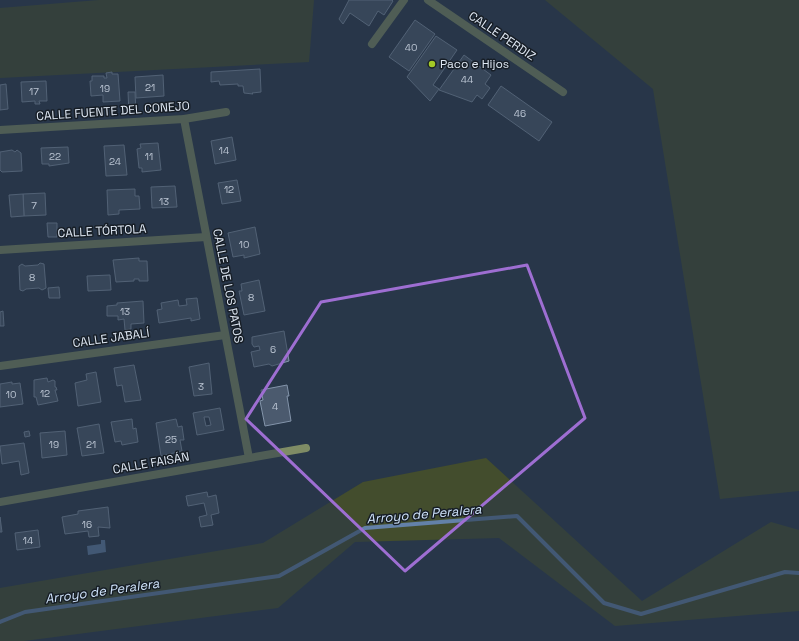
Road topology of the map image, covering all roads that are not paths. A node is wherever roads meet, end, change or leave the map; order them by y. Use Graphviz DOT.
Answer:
graph roads {
  1 [pos="404,0"];
  2 [pos="428,0"];
  3 [pos="372,44"];
  4 [pos="563,92"];
  5 [pos="226,112"];
  6 [pos="184,119"];
  7 [pos="0,130"];
  8 [pos="206,237"];
  9 [pos="0,250"];
  10 [pos="225,335"];
  11 [pos="0,366"];
  12 [pos="306,448"];
  13 [pos="249,458"];
  14 [pos="0,502"];
  1 -- 3 [label="street"];
  2 -- 4 [label="street, CALLE PERDIZ"];
  5 -- 6 [label="street, CALLE FUENTE DEL CONEJO"];
  6 -- 7 [label="street, CALLE FUENTE DEL CONEJO"];
  6 -- 8 [label="street, CALLE DE LOS PATOS"];
  8 -- 9 [label="street, CALLE TÓRTOLA"];
  8 -- 10 [label="street, CALLE DE LOS PATOS"];
  10 -- 11 [label="street, CALLE JABALÍ"];
  10 -- 13 [label="street, CALLE DE LOS PATOS"];
  12 -- 13 [label="street, CALLE FAISÁN"];
  13 -- 14 [label="street, CALLE FAISÁN"];
}
